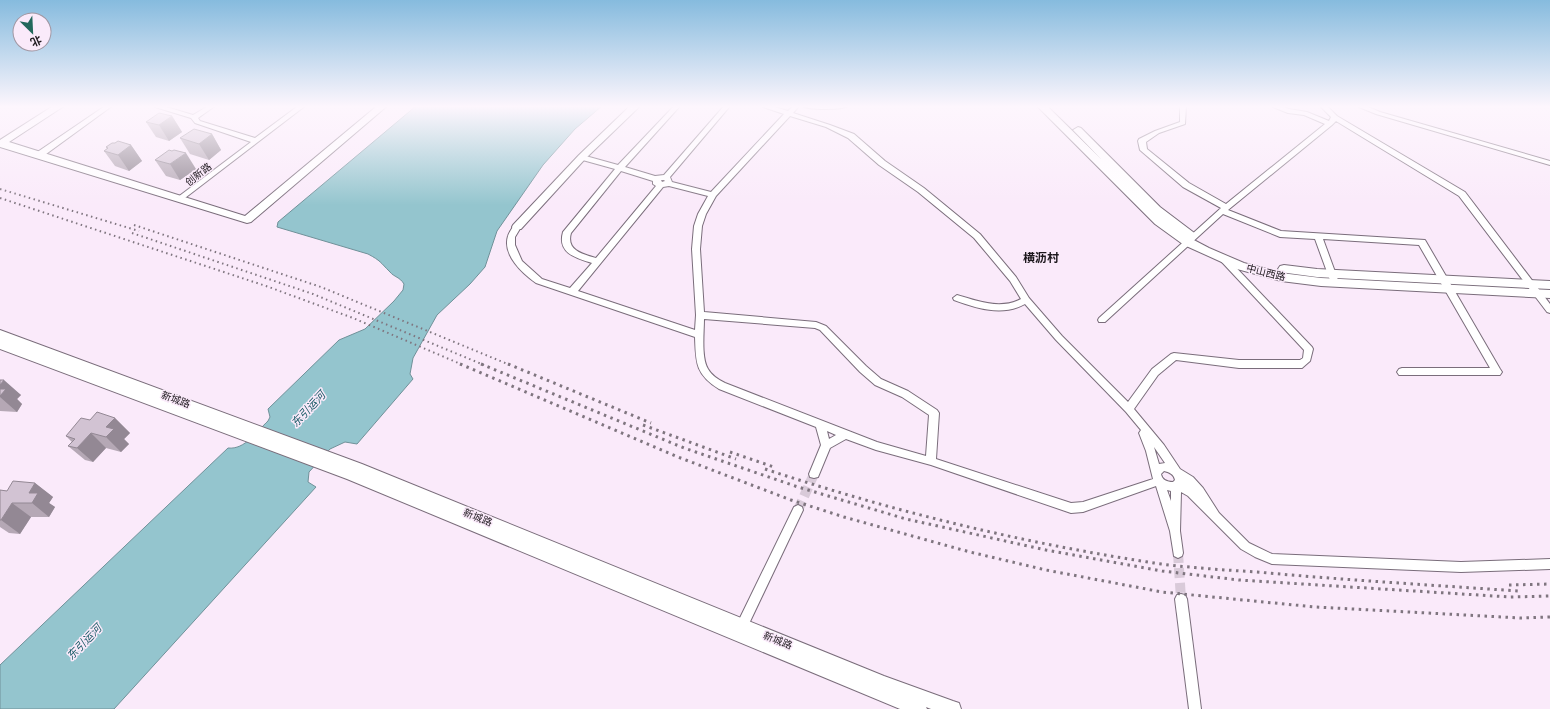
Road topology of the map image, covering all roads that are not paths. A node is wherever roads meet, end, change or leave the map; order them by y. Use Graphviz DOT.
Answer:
graph roads {
  1 [pos="62,139"];
  2 [pos="250,139"];
  3 [pos="258,139"];
  4 [pos="343,139"];
  5 [pos="601,139"];
  6 [pos="647,139"];
  7 [pos="699,139"];
  8 [pos="765,139"];
  9 [pos="855,139"];
  10 [pos="1074,139"];
  11 [pos="1086,139"];
  12 [pos="1145,139"];
  13 [pos="1311,139"];
  14 [pos="1371,139"];
  15 [pos="1468,139"];
  16 [pos="0,141"];
  17 [pos="256,141"];
  18 [pos="39,155"];
  19 [pos="582,157"];
  20 [pos="1550,163"];
  21 [pos="619,169"];
  22 [pos="663,181"];
  23 [pos="713,195"];
  24 [pos="181,199"];
  25 [pos="1224,209"];
  26 [pos="517,227"];
  27 [pos="1318,236"];
  28 [pos="1191,239"];
  29 [pos="1223,259"];
  30 [pos="598,262"];
  31 [pos="1334,278"];
  32 [pos="1446,284"];
  33 [pos="1531,284"];
  34 [pos="1550,285"];
  35 [pos="572,292"];
  36 [pos="1538,294"];
  37 [pos="1550,294"];
  38 [pos="957,298"];
  39 [pos="1026,300"];
  40 [pos="1550,310"];
  41 [pos="700,315"];
  42 [pos="1102,320"];
  43 [pos="0,334"];
  44 [pos="699,335"];
  45 [pos="0,344"];
  46 [pos="1402,372"];
  47 [pos="1129,409"];
  48 [pos="820,423"];
  49 [pos="1140,424"];
  50 [pos="252,433"];
  51 [pos="846,434"];
  52 [pos="826,445"];
  53 [pos="931,461"];
  54 [pos="331,462"];
  55 [pos="1176,472"];
  56 [pos="814,474"];
  57 [pos="1157,477"];
  58 [pos="1176,486"];
  59 [pos="798,510"];
  60 [pos="1215,516"];
  61 [pos="1175,531"];
  62 [pos="1178,553"];
  63 [pos="1550,564"];
  64 [pos="1181,599"];
  65 [pos="742,626"];
  66 [pos="919,709"];
  67 [pos="952,709"];
  68 [pos="1195,709"];
  1 -- 18 [label="street"];
  2 -- 17 [label="street"];
  3 -- 17 [label="street, 创新路"];
  4 -- 24 [label="street"];
  5 -- 19 [label="street"];
  6 -- 21 [label="street"];
  7 -- 22 [label="street"];
  8 -- 23 [label="street"];
  9 -- 39 [label="street"];
  10 -- 28 [label="street, 中山西路"];
  11 -- 28 [label="street, 中山西路"];
  12 -- 25 [label="street"];
  13 -- 25 [label="street"];
  14 -- 33 [label="street"];
  15 -- 20 [label="street"];
  16 -- 18 [label="street"];
  17 -- 24 [label="street, 创新路"];
  18 -- 24 [label="street"];
  19 -- 21 [label="street"];
  19 -- 26 [label="street"];
  21 -- 22 [label="street"];
  21 -- 30 [label="street"];
  22 -- 23 [label="street"];
  22 -- 30 [label="street"];
  23 -- 41 [label="street"];
  25 -- 27 [label="street"];
  25 -- 28 [label="street"];
  26 -- 35 [label="street"];
  27 -- 31 [label="street"];
  27 -- 32 [label="street"];
  28 -- 29 [label="street, 中山西路"];
  28 -- 31 [label="street, 中山西路"];
  28 -- 42 [label="street"];
  29 -- 31 [label="street, 中山西路"];
  29 -- 47 [label="street"];
  30 -- 35 [label="street"];
  31 -- 32 [label="street, 中山西路"];
  32 -- 33 [label="street, 中山西路"];
  32 -- 36 [label="street, 中山西路"];
  32 -- 46 [label="street"];
  33 -- 34 [label="street, 中山西路"];
  33 -- 36 [label="street"];
  35 -- 44 [label="street"];
  36 -- 37 [label="street, 中山西路"];
  36 -- 40 [label="street"];
  38 -- 39 [label="street"];
  39 -- 47 [label="street"];
  41 -- 44 [label="street"];
  41 -- 53 [label="street"];
  43 -- 50 [label="street, 新城路"];
  44 -- 48 [label="street"];
  45 -- 50 [label="street, 新城路"];
  47 -- 49 [label="street"];
  48 -- 51 [label="street"];
  48 -- 52 [label="street"];
  49 -- 55 [label="street"];
  49 -- 57 [label="street"];
  50 -- 54 [label="street, 新城路"];
  51 -- 52 [label="street"];
  51 -- 53 [label="street"];
  52 -- 56 [label="street"];
  53 -- 57 [label="street"];
  54 -- 65 [label="street, 新城路"];
  54 -- 66 [label="street, 新城路"];
  55 -- 57 [label="street"];
  55 -- 58 [label="street"];
  55 -- 60 [label="street"];
  57 -- 58 [label="street"];
  57 -- 61 [label="street"];
  58 -- 60 [label="street"];
  58 -- 61 [label="street"];
  59 -- 65 [label="street"];
  60 -- 63 [label="street"];
  61 -- 62 [label="street"];
  64 -- 68 [label="street"];
  65 -- 67 [label="street, 新城路"];
}
